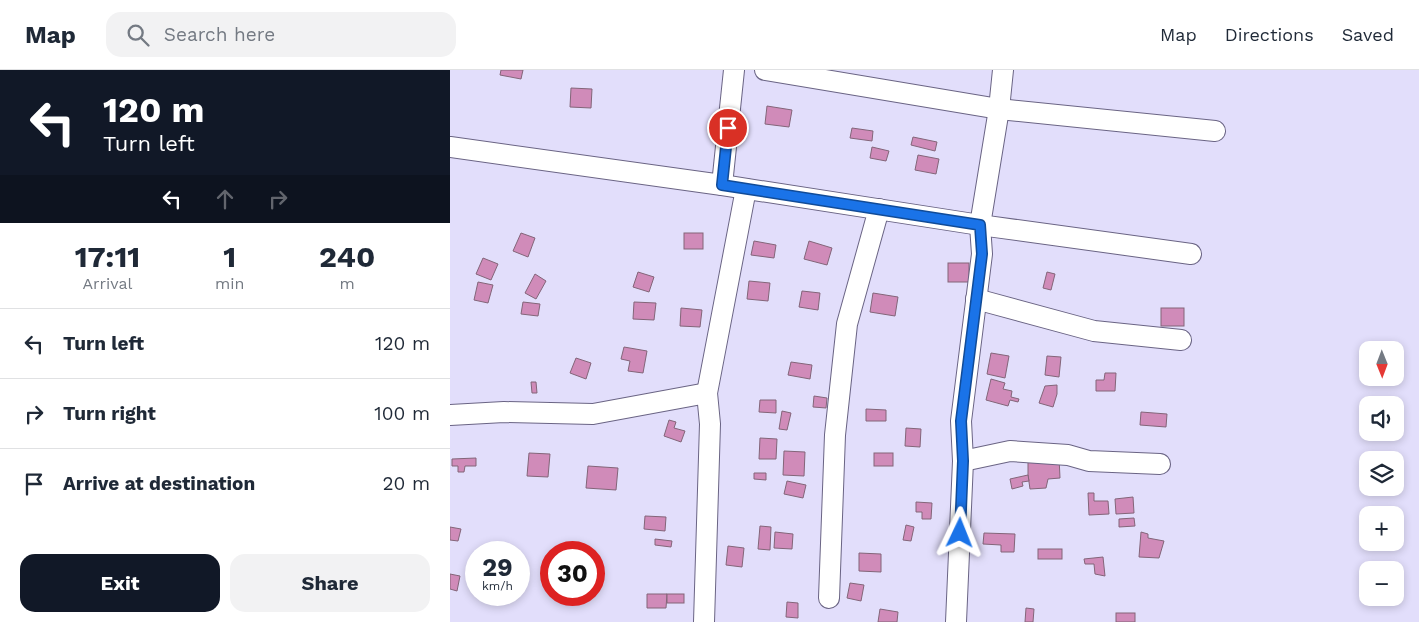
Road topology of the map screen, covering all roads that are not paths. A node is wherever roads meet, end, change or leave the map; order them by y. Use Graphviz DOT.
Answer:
graph roads {
  1 [pos="734,70"];
  2 [pos="765,70"];
  3 [pos="1003,70"];
  4 [pos="999,108"];
  5 [pos="1215,131"];
  6 [pos="450,147"];
  7 [pos="722,185"];
  8 [pos="746,189"];
  9 [pos="879,210"];
  10 [pos="980,225"];
  11 [pos="1191,254"];
  12 [pos="976,299"];
  13 [pos="1181,340"];
  14 [pos="707,393"];
  15 [pos="450,415"];
  16 [pos="963,461"];
  17 [pos="1160,464"];
  18 [pos="829,598"];
  19 [pos="704,622"];
  20 [pos="956,622"];
  1 -- 7 [label="street"];
  2 -- 4 [label="street"];
  3 -- 4 [label="street"];
  4 -- 5 [label="street"];
  4 -- 10 [label="street"];
  6 -- 7 [label="street"];
  7 -- 8 [label="street"];
  8 -- 9 [label="street"];
  8 -- 14 [label="street"];
  9 -- 10 [label="street"];
  9 -- 18 [label="street"];
  10 -- 11 [label="street"];
  10 -- 12 [label="street"];
  12 -- 13 [label="street"];
  12 -- 16 [label="street"];
  14 -- 15 [label="street"];
  14 -- 19 [label="street"];
  16 -- 17 [label="street"];
  16 -- 20 [label="street"];
}
